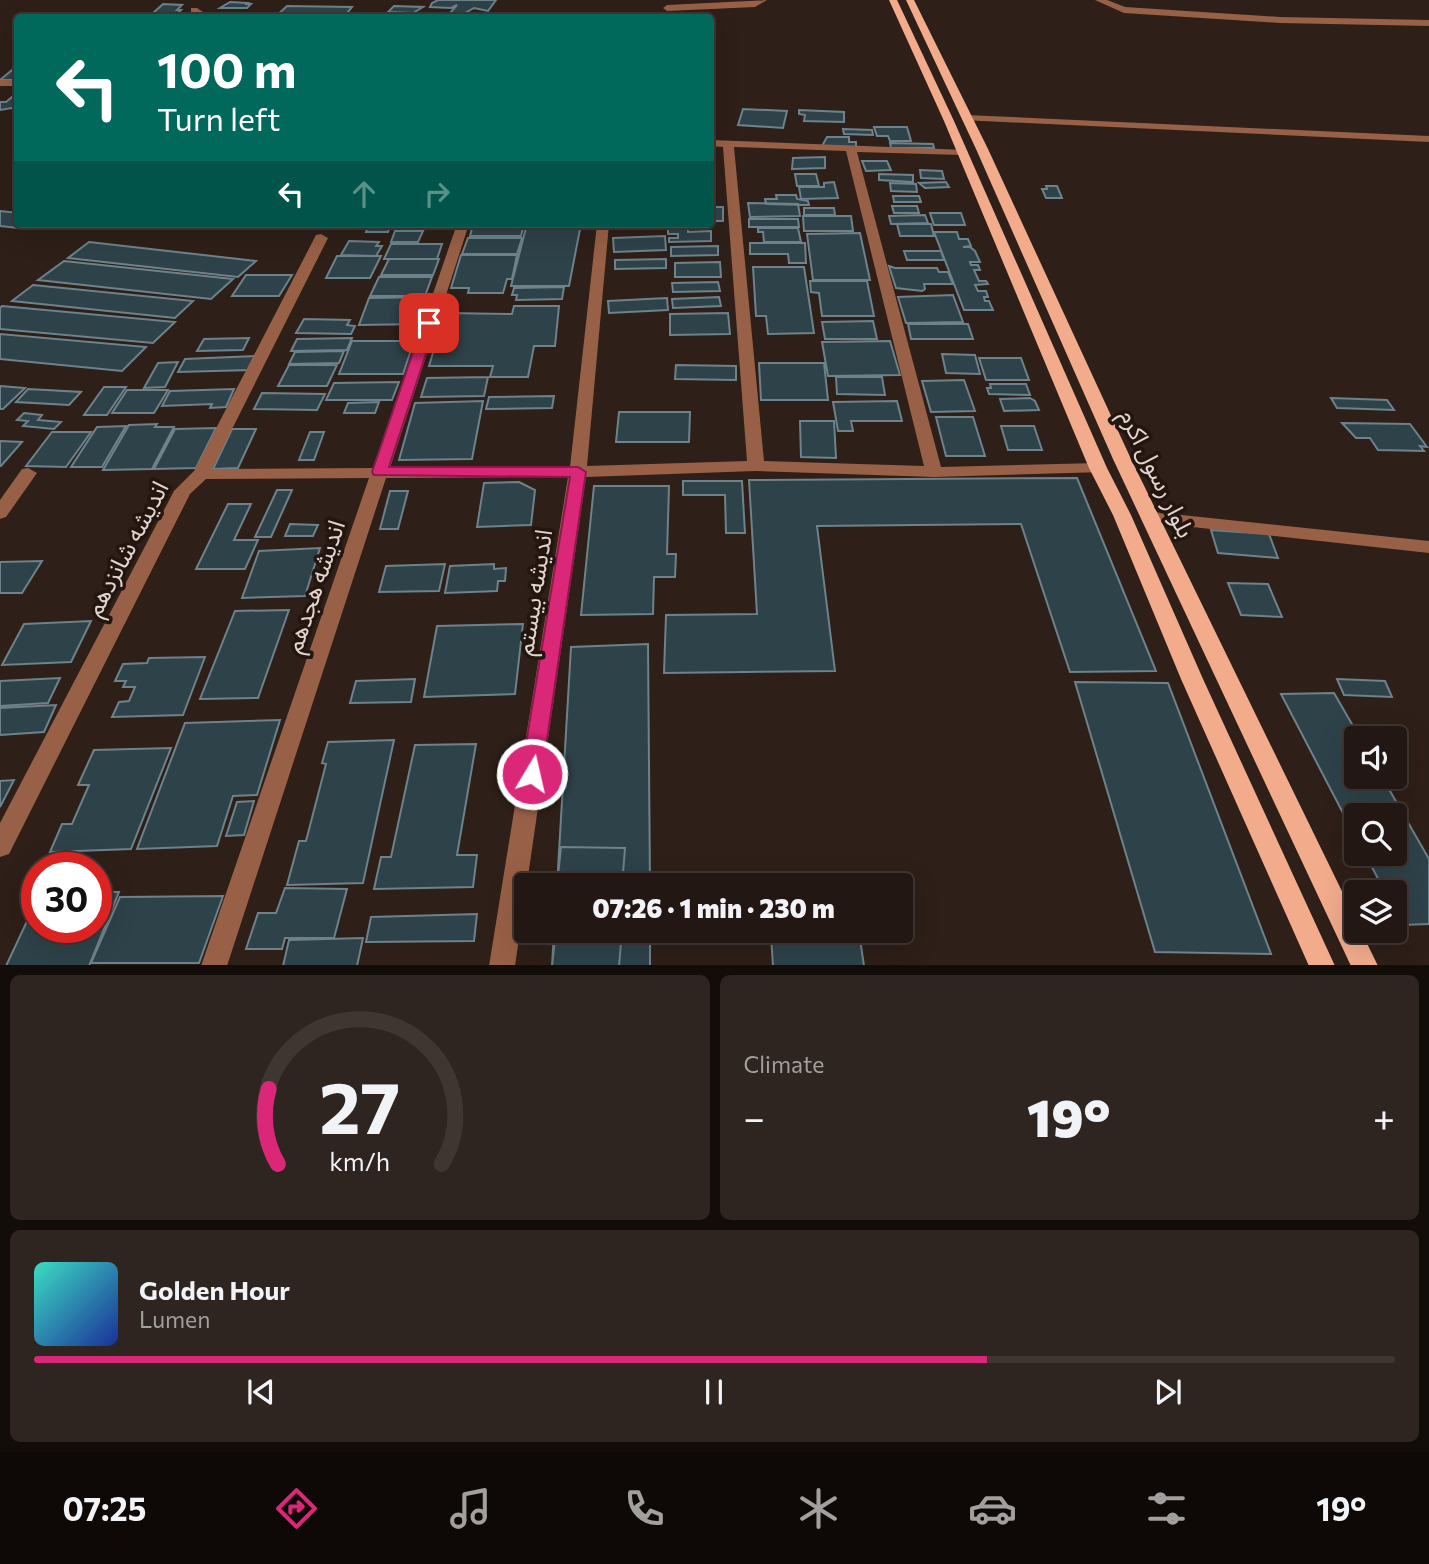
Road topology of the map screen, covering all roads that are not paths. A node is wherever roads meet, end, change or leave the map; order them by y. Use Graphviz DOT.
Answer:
graph roads {
  1 [pos="763,0"];
  2 [pos="893,0"];
  3 [pos="911,0"];
  4 [pos="1099,0"];
  5 [pos="666,8"];
  6 [pos="194,10"];
  7 [pos="201,14"];
  8 [pos="1429,23"];
  9 [pos="967,118"];
  10 [pos="1429,139"];
  11 [pos="714,143"];
  12 [pos="728,144"];
  13 [pos="851,149"];
  14 [pos="962,152"];
  15 [pos="462,228"];
  16 [pos="603,228"];
  17 [pos="321,238"];
  18 [pos="756,466"];
  19 [pos="1098,468"];
  20 [pos="380,472"];
  21 [pos="578,472"];
  22 [pos="934,472"];
  23 [pos="28,473"];
  24 [pos="201,474"];
  25 [pos="0,513"];
  26 [pos="1153,518"];
  27 [pos="1429,547"];
  28 [pos="0,847"];
  29 [pos="214,965"];
  30 [pos="502,965"];
  31 [pos="1322,965"];
  32 [pos="1365,965"];
  1 -- 5 [label="street"];
  2 -- 14 [label="main road, بلوار رسول اکرم"];
  3 -- 9 [label="main road, بلوار رسول اکرم"];
  4 -- 8 [label="street"];
  6 -- 7 [label="street"];
  9 -- 10 [label="street"];
  9 -- 26 [label="main road, بلوار رسول اکرم"];
  11 -- 12 [label="street"];
  12 -- 13 [label="street"];
  12 -- 18 [label="street"];
  13 -- 14 [label="street"];
  13 -- 22 [label="street"];
  14 -- 19 [label="main road, بلوار رسول اکرم"];
  15 -- 20 [label="street, اندیشه هجدهم"];
  16 -- 21 [label="street, اندیشه بیستم"];
  17 -- 24 [label="street, اندیشه شانزدهم"];
  18 -- 21 [label="street"];
  18 -- 22 [label="street"];
  19 -- 22 [label="street"];
  19 -- 31 [label="main road, بلوار رسول اکرم"];
  20 -- 21 [label="street"];
  20 -- 24 [label="street"];
  20 -- 29 [label="street, اندیشه هجدهم"];
  21 -- 30 [label="street, اندیشه بیستم"];
  23 -- 25 [label="street"];
  24 -- 28 [label="street, اندیشه شانزدهم"];
  26 -- 27 [label="street"];
  26 -- 32 [label="main road, بلوار رسول اکرم"];
}
